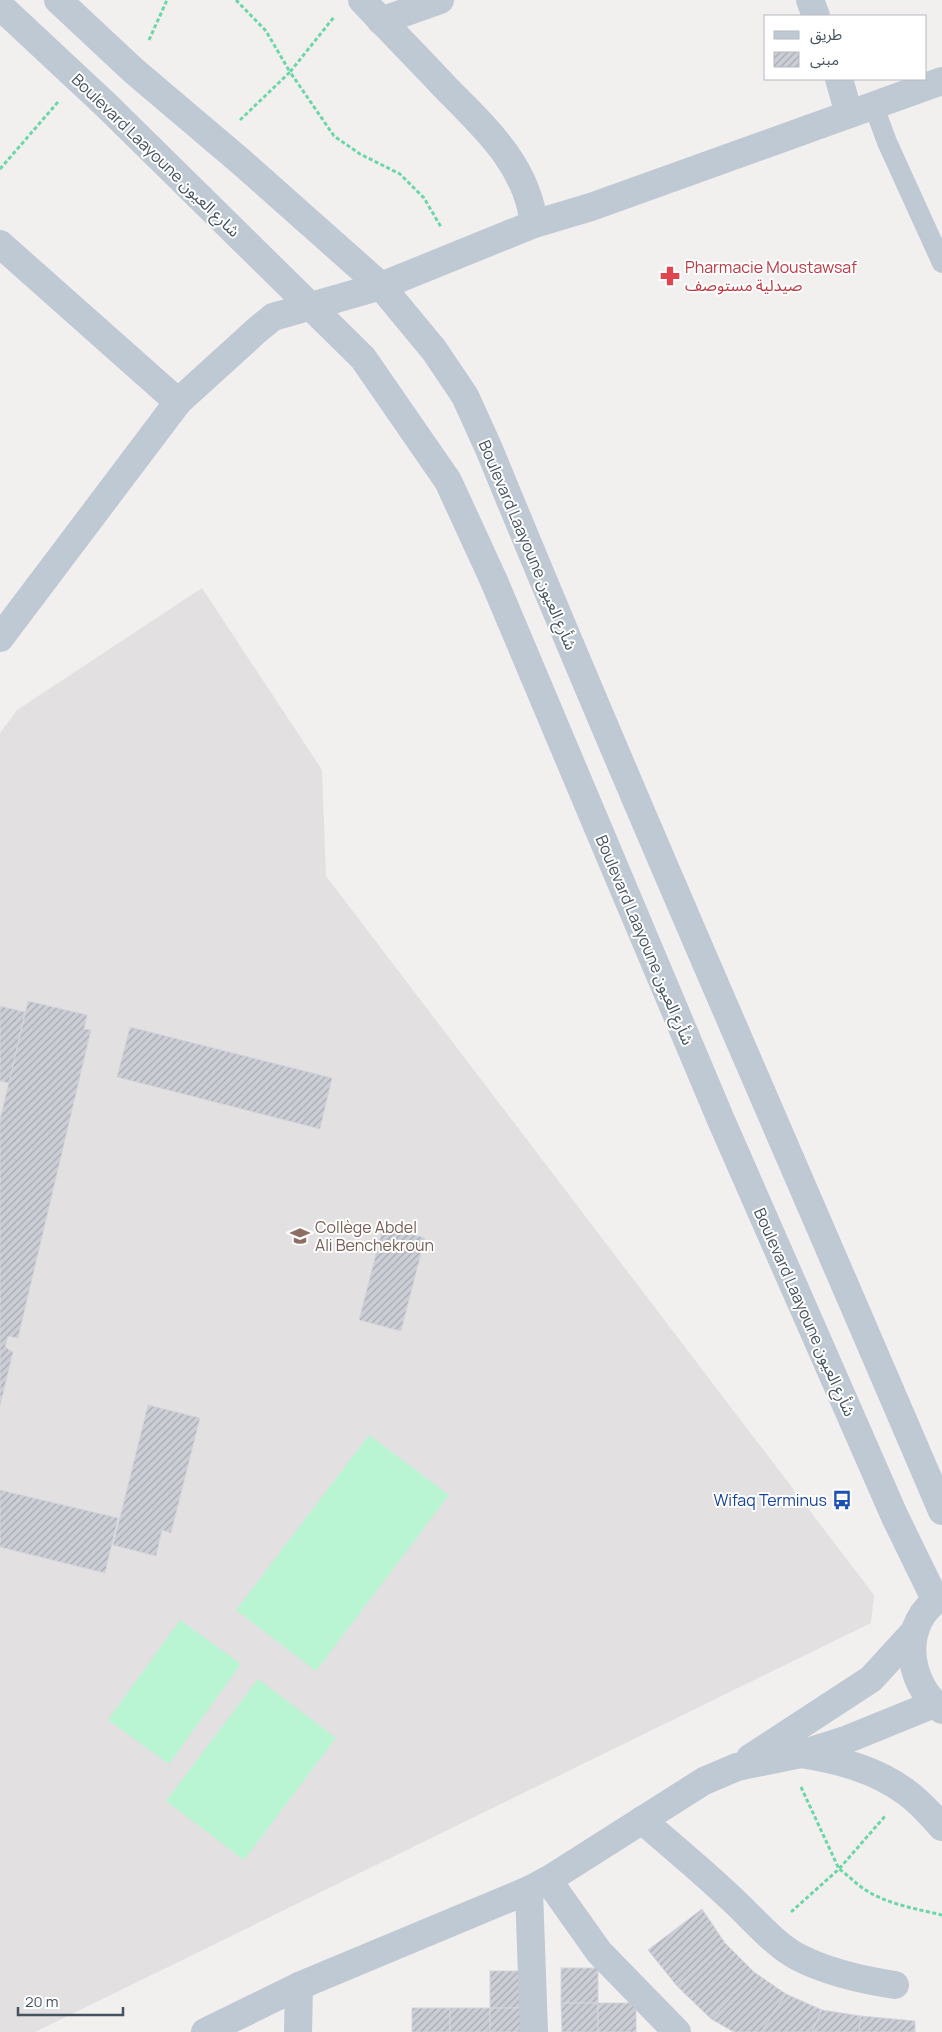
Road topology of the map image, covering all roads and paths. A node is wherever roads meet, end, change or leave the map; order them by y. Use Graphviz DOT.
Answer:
graph roads {
  1 [pos="58,0"];
  2 [pos="167,0"];
  3 [pos="236,0"];
  4 [pos="362,0"];
  5 [pos="440,0"];
  6 [pos="810,0"];
  7 [pos="0,6"];
  8 [pos="336,14"];
  9 [pos="816,15"];
  10 [pos="382,21"];
  11 [pos="134,71"];
  12 [pos="290,72"];
  13 [pos="78,79"];
  14 [pos="839,80"];
  15 [pos="942,81"];
  16 [pos="861,109"];
  17 [pos="217,142"];
  18 [pos="0,169"];
  19 [pos="534,224"];
  20 [pos="0,244"];
  21 [pos="458,256"];
  22 [pos="942,262"];
  23 [pos="381,286"];
  24 [pos="310,306"];
  25 [pos="178,402"];
  26 [pos="0,638"];
  27 [pos="942,1511"];
  28 [pos="939,1599"];
  29 [pos="915,1631"];
  30 [pos="938,1707"];
  31 [pos="794,1755"];
  32 [pos="737,1768"];
  33 [pos="906,1792"];
  34 [pos="642,1820"];
  35 [pos="942,1827"];
  36 [pos="839,1869"];
  37 [pos="539,1885"];
  38 [pos="942,1916"];
  39 [pos="767,1934"];
  40 [pos="895,1985"];
  41 [pos="299,1986"];
  42 [pos="205,2032"];
  43 [pos="298,2032"];
  44 [pos="534,2032"];
  45 [pos="677,2032"];
  1 -- 11 [label="street"];
  2 -- 11 [label="path"];
  3 -- 12 [label="path"];
  4 -- 10 [label="street"];
  5 -- 10 [label="street"];
  6 -- 9 [label="street"];
  7 -- 13 [label="street, Boulevard Laayoune شارع العيون"];
  8 -- 12 [label="path"];
  10 -- 19 [label="street"];
  11 -- 17 [label="street"];
  12 -- 17 [label="path"];
  12 -- 21 [label="path"];
  13 -- 18 [label="path"];
  13 -- 24 [label="street, Boulevard Laayoune شارع العيون"];
  14 -- 16 [label="street"];
  15 -- 16 [label="street"];
  16 -- 19 [label="street"];
  16 -- 22 [label="lane"];
  17 -- 23 [label="street"];
  19 -- 21 [label="street"];
  20 -- 25 [label="street"];
  21 -- 23 [label="street"];
  23 -- 24 [label="street"];
  23 -- 27 [label="street, Boulevard Laayoune شأرع العيون"];
  24 -- 25 [label="street"];
  24 -- 28 [label="street, Boulevard Laayoune شأرع العيون"];
  25 -- 26 [label="street"];
  28 -- 29 [label="street"];
  29 -- 30 [label="street"];
  29 -- 32 [label="street"];
  30 -- 31 [label="street"];
  31 -- 32 [label="street"];
  31 -- 33 [label="street"];
  31 -- 36 [label="path"];
  32 -- 34 [label="street"];
  33 -- 35 [label="street"];
  33 -- 36 [label="path"];
  34 -- 37 [label="street"];
  34 -- 39 [label="street"];
  36 -- 38 [label="path"];
  36 -- 39 [label="path"];
  37 -- 41 [label="street"];
  37 -- 44 [label="street"];
  37 -- 45 [label="street"];
  39 -- 40 [label="street"];
  41 -- 42 [label="street"];
  41 -- 43 [label="street"];
}
